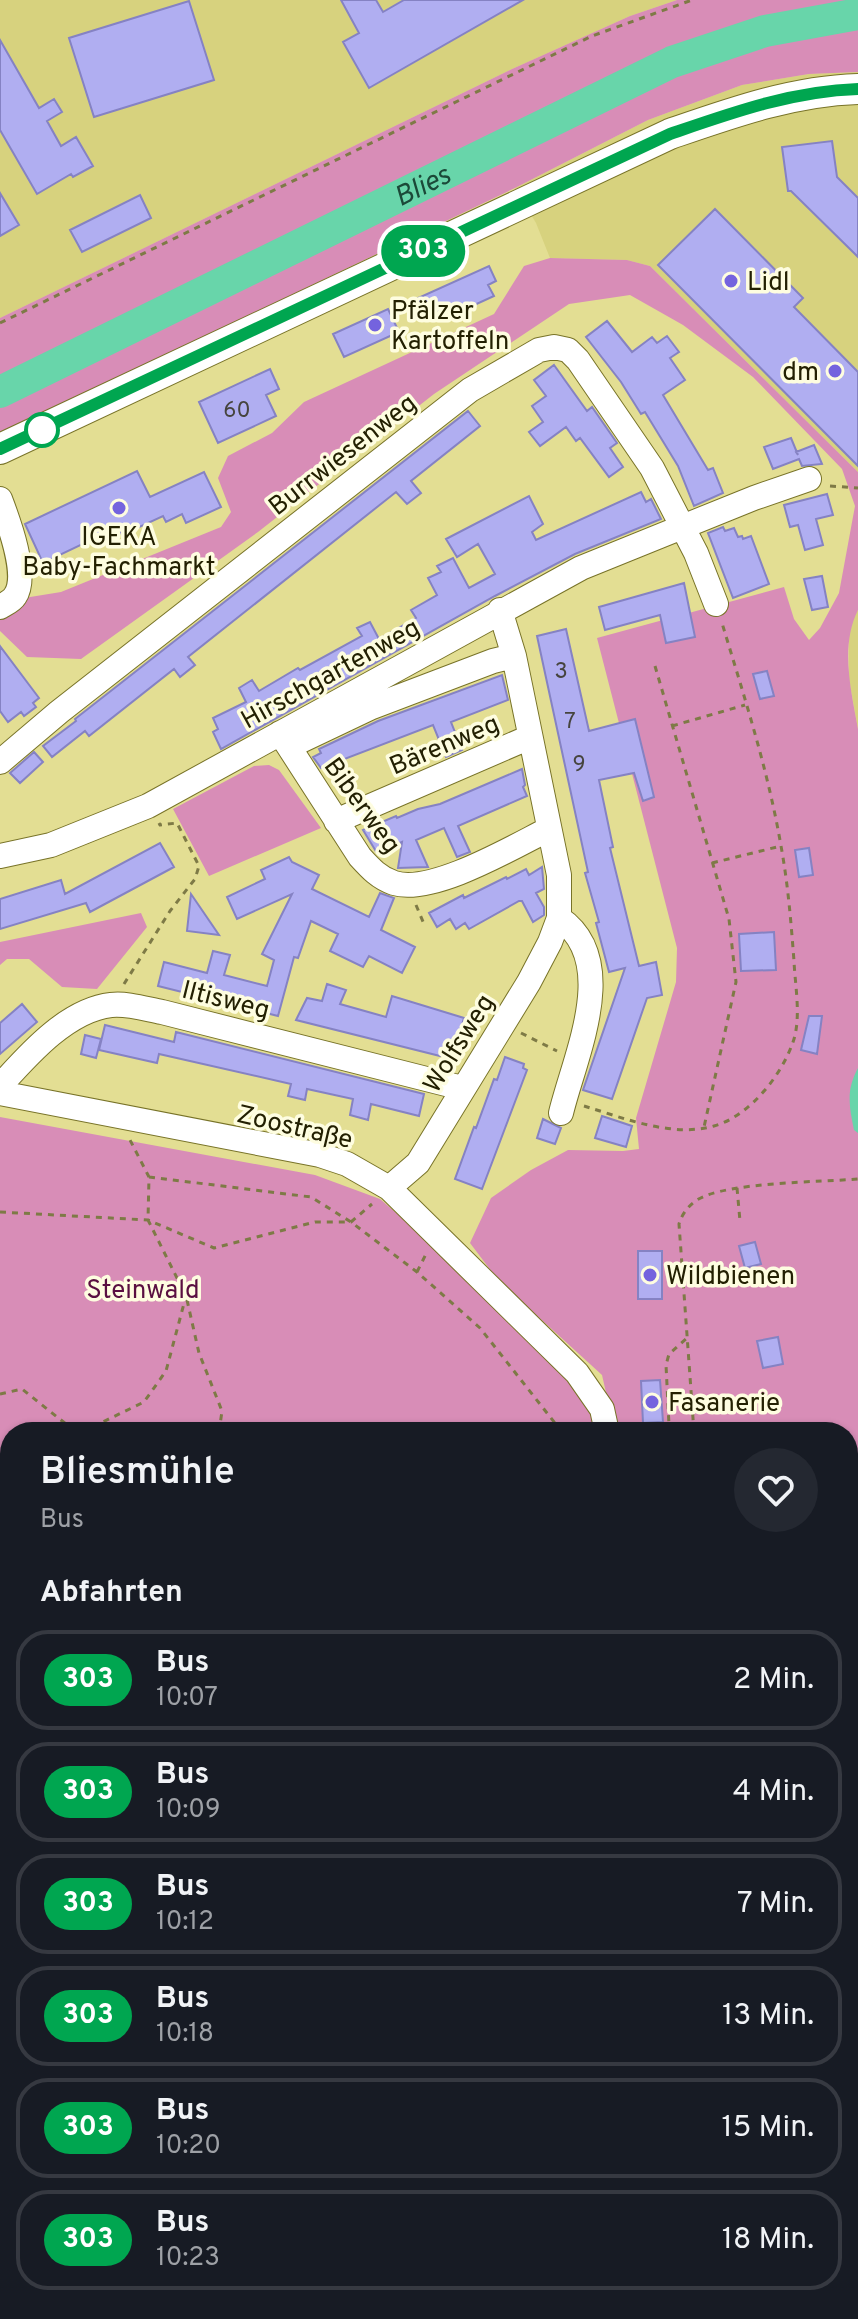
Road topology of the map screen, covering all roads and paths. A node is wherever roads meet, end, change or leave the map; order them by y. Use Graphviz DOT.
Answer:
graph roads {
  1 [pos="692,0"];
  2 [pos="858,89"];
  3 [pos="0,323"];
  4 [pos="0,449"];
  5 [pos="814,482"];
  6 [pos="858,488"];
  7 [pos="0,499"];
  8 [pos="683,526"];
  9 [pos="716,604"];
  10 [pos="0,607"];
  11 [pos="500,610"];
  12 [pos="514,656"];
  13 [pos="655,666"];
  14 [pos="746,705"];
  15 [pos="672,726"];
  16 [pos="530,737"];
  17 [pos="284,740"];
  18 [pos="0,762"];
  19 [pos="336,821"];
  20 [pos="160,825"];
  21 [pos="549,829"];
  22 [pos="781,846"];
  23 [pos="0,856"];
  24 [pos="712,863"];
  25 [pos="559,918"];
  26 [pos="112,1005"];
  27 [pos="503,1023"];
  28 [pos="576,1058"];
  29 [pos="0,1086"];
  30 [pos="462,1088"];
  31 [pos="0,1093"];
  32 [pos="562,1107"];
  33 [pos="117,1117"];
  34 [pos="704,1127"];
  35 [pos="149,1177"];
  36 [pos="858,1179"];
  37 [pos="389,1188"];
  38 [pos="737,1188"];
  39 [pos="0,1212"];
  40 [pos="148,1220"];
  41 [pos="740,1221"];
  42 [pos="351,1222"];
  43 [pos="186,1296"];
  44 [pos="688,1337"];
  45 [pos="0,1394"];
  46 [pos="63,1422"];
  47 [pos="103,1422"];
  48 [pos="220,1422"];
  49 [pos="554,1422"];
  50 [pos="605,1422"];
  51 [pos="669,1422"];
  52 [pos="693,1422"];
  1 -- 3 [label="path"];
  2 -- 4 [label="main road"];
  5 -- 6 [label="path"];
  5 -- 8 [label="street"];
  7 -- 10 [label="street"];
  8 -- 9 [label="street, Burrwiesenweg"];
  8 -- 11 [label="street, Hirschgartenweg"];
  8 -- 18 [label="street, Burrwiesenweg"];
  9 -- 14 [label="path"];
  11 -- 12 [label="street, Wolfsweg"];
  11 -- 17 [label="street, Hirschgartenweg"];
  12 -- 16 [label="street, Wolfsweg"];
  12 -- 17 [label="street, Hirschgartenweg"];
  13 -- 15 [label="path"];
  14 -- 15 [label="path"];
  14 -- 22 [label="path"];
  15 -- 24 [label="path"];
  16 -- 19 [label="street, Bärenweg"];
  16 -- 21 [label="street, Wolfsweg"];
  17 -- 19 [label="street, Biberweg"];
  17 -- 23 [label="street, Hirschgartenweg"];
  19 -- 21 [label="street, Biberweg"];
  20 -- 26 [label="path"];
  21 -- 25 [label="street, Wolfsweg"];
  22 -- 24 [label="path"];
  22 -- 34 [label="path"];
  24 -- 34 [label="path"];
  25 -- 27 [label="street, Wolfsweg"];
  25 -- 28 [label="street"];
  26 -- 29 [label="street, Iltisweg"];
  26 -- 30 [label="street, Iltisweg"];
  27 -- 28 [label="path"];
  27 -- 30 [label="street, Wolfsweg"];
  28 -- 32 [label="street"];
  30 -- 37 [label="street, Wolfsweg"];
  31 -- 33 [label="street, Zoostraße"];
  32 -- 34 [label="path"];
  33 -- 35 [label="path"];
  33 -- 37 [label="street, Zoostraße"];
  35 -- 40 [label="path"];
  35 -- 42 [label="path"];
  36 -- 38 [label="path"];
  37 -- 42 [label="path"];
  37 -- 50 [label="street, Zoostraße"];
  38 -- 41 [label="path"];
  38 -- 44 [label="path"];
  39 -- 40 [label="path"];
  40 -- 42 [label="path"];
  40 -- 43 [label="path"];
  42 -- 49 [label="path"];
  43 -- 47 [label="path"];
  43 -- 48 [label="path"];
  44 -- 51 [label="path"];
  44 -- 52 [label="path"];
  45 -- 46 [label="path"];
}
